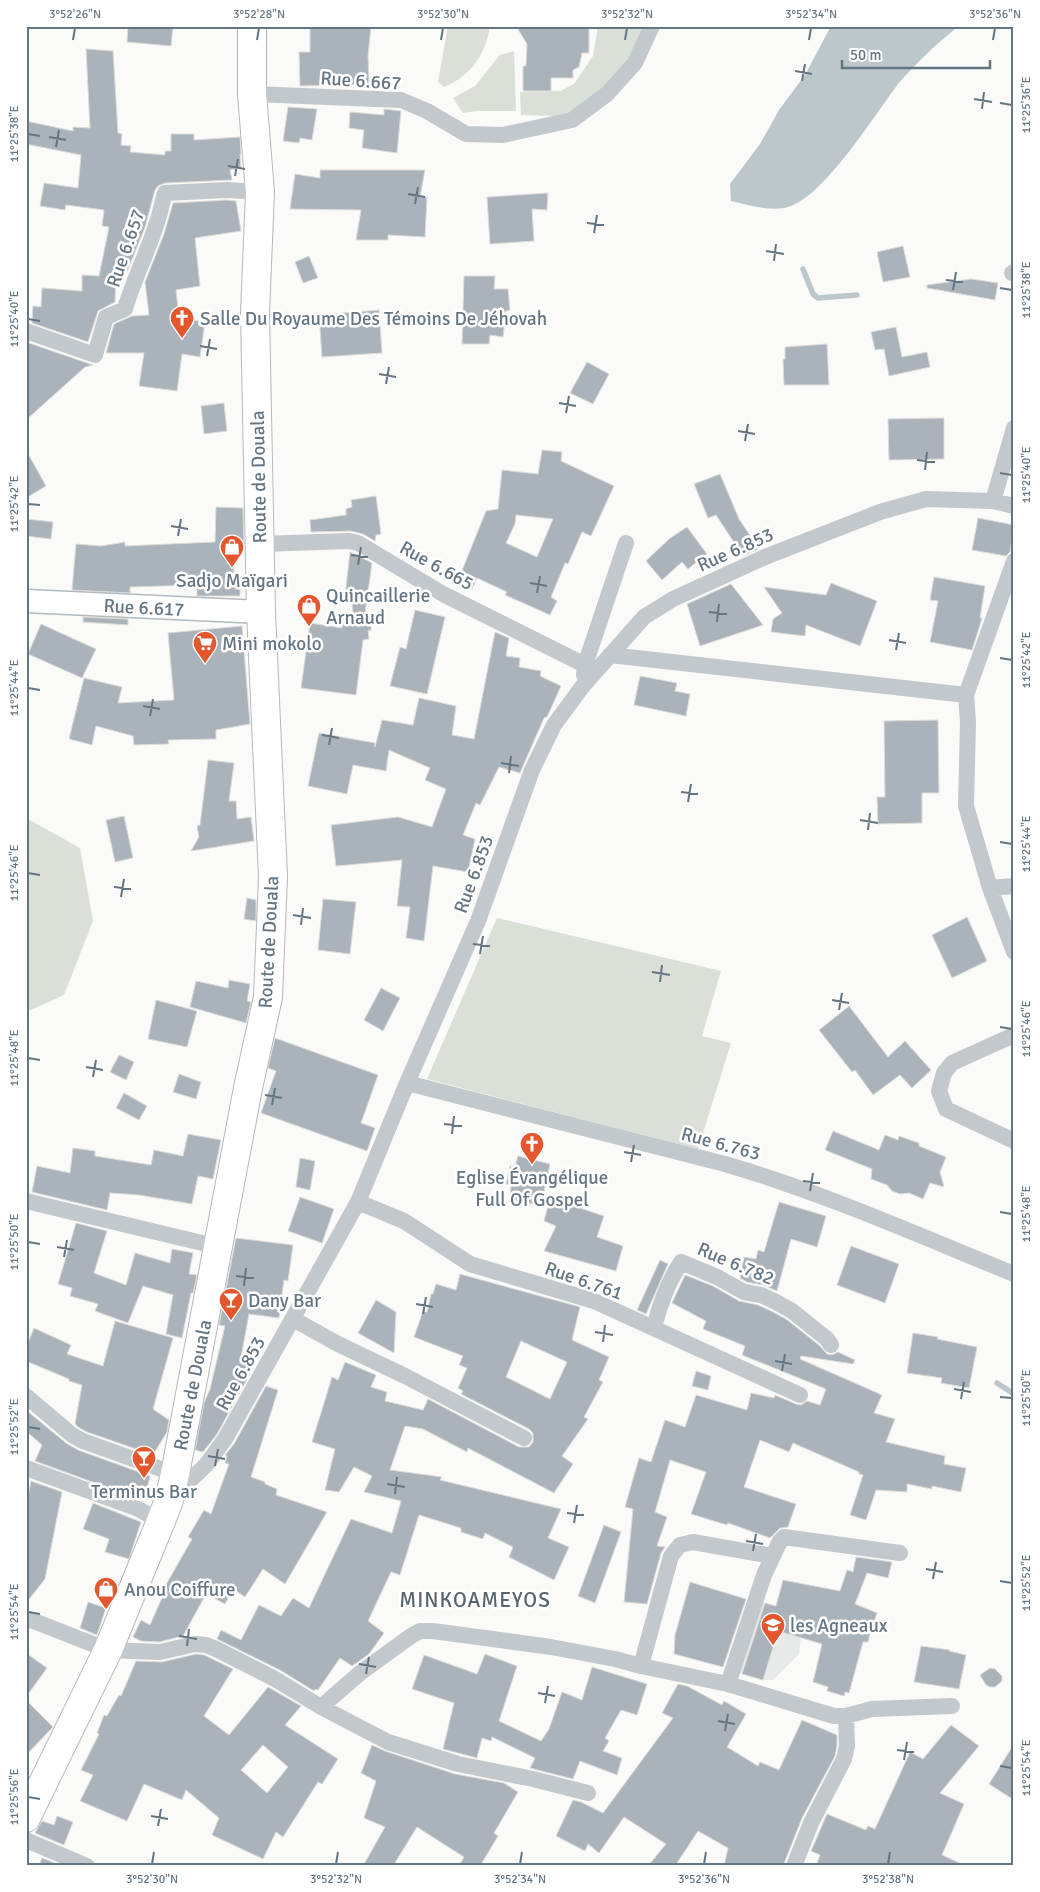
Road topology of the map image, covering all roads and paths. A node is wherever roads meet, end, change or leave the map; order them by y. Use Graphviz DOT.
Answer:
graph roads {
  1 [pos="652,26"];
  2 [pos="253,28"];
  3 [pos="252,94"];
  4 [pos="260,192"];
  5 [pos="26,331"];
  6 [pos="1014,428"];
  7 [pos="993,501"];
  8 [pos="1014,506"];
  9 [pos="626,543"];
  10 [pos="260,544"];
  11 [pos="1014,561"];
  12 [pos="26,601"];
  13 [pos="261,612"];
  14 [pos="610,655"];
  15 [pos="585,665"];
  16 [pos="582,687"];
  17 [pos="966,695"];
  18 [pos="1014,886"];
  19 [pos="990,888"];
  20 [pos="1014,952"];
  21 [pos="1014,1035"];
  22 [pos="407,1083"];
  23 [pos="1014,1141"];
  24 [pos="26,1201"];
  25 [pos="358,1202"];
  26 [pos="219,1247"];
  27 [pos="1014,1274"];
  28 [pos="293,1319"];
  29 [pos="654,1327"];
  30 [pos="831,1345"];
  31 [pos="800,1395"];
  32 [pos="26,1396"];
  33 [pos="524,1438"];
  34 [pos="26,1468"];
  35 [pos="176,1474"];
  36 [pos="165,1510"];
  37 [pos="900,1553"];
  38 [pos="772,1556"];
  39 [pos="26,1618"];
  40 [pos="108,1650"];
  41 [pos="641,1666"];
  42 [pos="728,1684"];
  43 [pos="952,1706"];
  44 [pos="321,1707"];
  45 [pos="846,1716"];
  46 [pos="588,1793"];
  47 [pos="26,1818"];
  48 [pos="26,1840"];
  49 [pos="87,1866"];
  50 [pos="794,1866"];
  1 -- 3 [label="street, Rue 6.667"];
  2 -- 3 [label="highway, Route de Douala"];
  3 -- 4 [label="highway, Route de Douala"];
  4 -- 5 [label="street, Rue 6.657"];
  4 -- 10 [label="highway, Route de Douala"];
  6 -- 7 [label="street"];
  7 -- 8 [label="street, Rue 6.853"];
  7 -- 14 [label="street, Rue 6.853"];
  9 -- 15 [label="street"];
  10 -- 13 [label="highway, Route de Douala"];
  10 -- 15 [label="street, Rue 6.665"];
  11 -- 17 [label="street"];
  12 -- 13 [label="street, Rue 6.617"];
  13 -- 26 [label="highway, Route de Douala"];
  14 -- 16 [label="street, Rue 6.853"];
  14 -- 17 [label="street"];
  15 -- 16 [label="street"];
  16 -- 22 [label="street, Rue 6.853"];
  17 -- 19 [label="street"];
  18 -- 19 [label="street"];
  19 -- 20 [label="street"];
  21 -- 23 [label="street"];
  22 -- 25 [label="street, Rue 6.853"];
  22 -- 27 [label="street, Rue 6.763"];
  24 -- 26 [label="street"];
  25 -- 28 [label="street, Rue 6.853"];
  25 -- 29 [label="street, Rue 6.761"];
  26 -- 35 [label="highway, Route de Douala"];
  28 -- 33 [label="street"];
  28 -- 36 [label="street, Rue 6.853"];
  29 -- 30 [label="street, Rue 6.782"];
  29 -- 31 [label="street, Rue 6.761"];
  32 -- 35 [label="street"];
  34 -- 36 [label="street"];
  35 -- 36 [label="highway, Route de Douala"];
  36 -- 40 [label="highway, Route de Douala"];
  37 -- 38 [label="street"];
  38 -- 41 [label="street"];
  38 -- 42 [label="street"];
  39 -- 40 [label="street"];
  40 -- 44 [label="street"];
  40 -- 47 [label="highway, Route de Douala"];
  41 -- 42 [label="street"];
  41 -- 44 [label="street"];
  42 -- 45 [label="street"];
  43 -- 45 [label="street"];
  44 -- 46 [label="street"];
  45 -- 50 [label="street"];
  48 -- 49 [label="street"];
}
